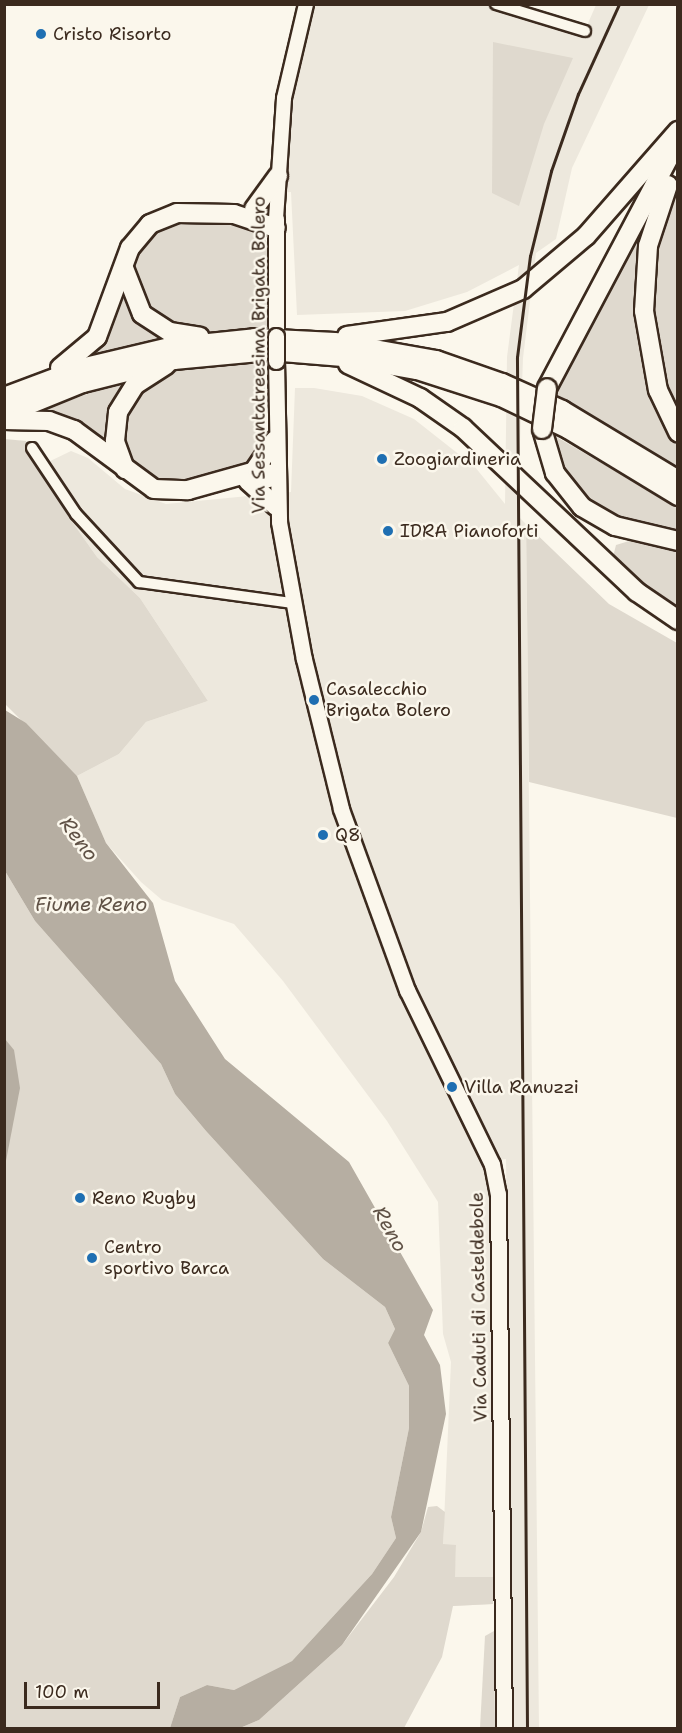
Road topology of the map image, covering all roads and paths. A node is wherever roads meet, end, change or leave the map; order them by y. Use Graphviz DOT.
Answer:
graph roads {
  1 [pos="306,4"];
  2 [pos="503,6"];
  3 [pos="585,31"];
  4 [pos="678,131"];
  5 [pos="678,141"];
  6 [pos="678,168"];
  7 [pos="278,176"];
  8 [pos="254,209"];
  9 [pos="234,213"];
  10 [pos="276,223"];
  11 [pos="124,267"];
  12 [pos="312,339"];
  13 [pos="220,340"];
  14 [pos="324,354"];
  15 [pos="174,360"];
  16 [pos="44,379"];
  17 [pos="4,397"];
  18 [pos="4,415"];
  19 [pos="4,420"];
  20 [pos="678,432"];
  21 [pos="275,440"];
  22 [pos="32,448"];
  23 [pos="126,471"];
  24 [pos="275,476"];
  25 [pos="254,477"];
  26 [pos="678,480"];
  27 [pos="678,496"];
  28 [pos="276,506"];
  29 [pos="678,541"];
  30 [pos="292,603"];
  31 [pos="678,620"];
  32 [pos="341,809"];
  33 [pos="504,1728"];
  1 -- 7 [label="street, Via Sessantatreesima Brigata Bolero"];
  2 -- 3 [label="street"];
  4 -- 12 [label="highway"];
  5 -- 29 [label="highway, bridge"];
  6 -- 20 [label="highway"];
  7 -- 8 [label="highway"];
  7 -- 10 [label="street, Via Sessantatreesima Brigata Bolero"];
  8 -- 9 [label="highway"];
  8 -- 10 [label="highway"];
  9 -- 10 [label="highway"];
  9 -- 11 [label="highway"];
  10 -- 21 [label="main road, Via Sessantatreesima Brigata Bolero, bridge"];
  11 -- 13 [label="highway"];
  11 -- 16 [label="highway"];
  12 -- 13 [label="highway"];
  12 -- 26 [label="highway"];
  13 -- 16 [label="highway"];
  14 -- 15 [label="highway"];
  14 -- 27 [label="highway"];
  14 -- 31 [label="highway"];
  15 -- 18 [label="highway"];
  15 -- 23 [label="highway"];
  16 -- 17 [label="highway"];
  19 -- 23 [label="highway"];
  21 -- 24 [label="main road, Via Sessantatreesima Brigata Bolero"];
  21 -- 25 [label="highway"];
  22 -- 30 [label="street"];
  23 -- 25 [label="highway"];
  24 -- 25 [label="highway"];
  24 -- 28 [label="main road, Via Sessantatreesima Brigata Bolero"];
  25 -- 28 [label="highway"];
  28 -- 30 [label="main road, Via Sessantatreesima Brigata Bolero"];
  30 -- 32 [label="main road, Via Sessantatreesima Brigata Bolero"];
  32 -- 33 [label="main road, Via Caduti di Casteldebole"];
}
